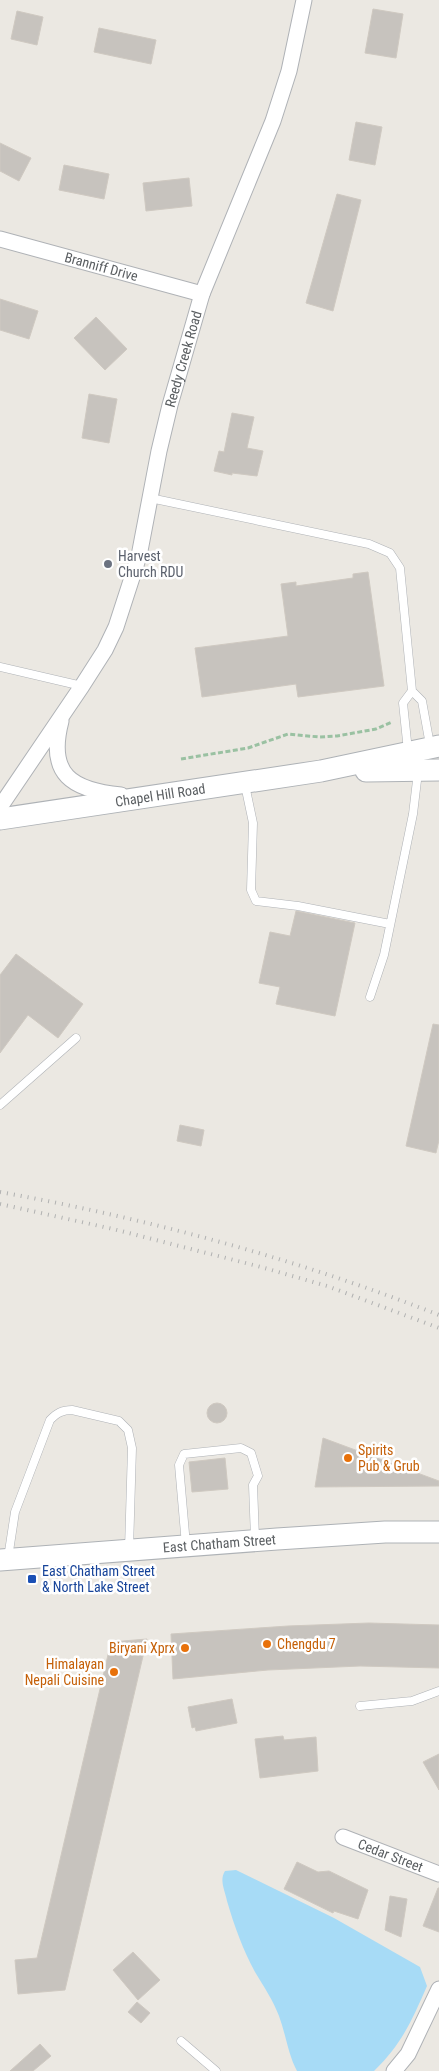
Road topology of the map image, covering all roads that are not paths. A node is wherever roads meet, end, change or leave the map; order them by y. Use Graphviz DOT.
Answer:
graph roads {
  1 [pos="304,0"];
  2 [pos="0,239"];
  3 [pos="202,294"];
  4 [pos="150,498"];
  5 [pos="0,667"];
  6 [pos="82,686"];
  7 [pos="412,691"];
  8 [pos="63,714"];
  9 [pos="435,747"];
  10 [pos="413,761"];
  11 [pos="439,770"];
  12 [pos="245,783"];
  13 [pos="148,797"];
  14 [pos="0,808"];
  15 [pos="0,819"];
  16 [pos="390,924"];
  17 [pos="370,997"];
  18 [pos="76,1038"];
  19 [pos="0,1105"];
  20 [pos="439,1532"];
  21 [pos="255,1540"];
  22 [pos="186,1546"];
  23 [pos="129,1550"];
  24 [pos="4,1560"];
  25 [pos="439,1691"];
  26 [pos="360,1706"];
  27 [pos="343,1837"];
  28 [pos="439,1874"];
  29 [pos="439,1990"];
  30 [pos="181,2041"];
  31 [pos="216,2071"];
  32 [pos="394,2071"];
  1 -- 3 [label="street, Reedy Creek Road"];
  2 -- 3 [label="street, Branniff Drive"];
  3 -- 4 [label="street, Reedy Creek Road"];
  4 -- 6 [label="street, Reedy Creek Road"];
  4 -- 7 [label="lane"];
  5 -- 6 [label="lane"];
  6 -- 8 [label="street, Reedy Creek Road"];
  7 -- 9 [label="lane"];
  7 -- 10 [label="lane"];
  8 -- 13 [label="street, Reedy Creek Road"];
  8 -- 14 [label="street, Reedy Creek Road"];
  9 -- 10 [label="main road, Chapel Hill Road"];
  10 -- 11 [label="main road, Chapel Hill Road"];
  10 -- 12 [label="main road, Chapel Hill Road"];
  10 -- 16 [label="lane"];
  12 -- 13 [label="main road, Chapel Hill Road"];
  12 -- 16 [label="lane"];
  13 -- 15 [label="main road, Chapel Hill Road"];
  16 -- 17 [label="lane"];
  18 -- 19 [label="lane"];
  20 -- 21 [label="main road, East Chatham Street"];
  21 -- 22 [label="main road, East Chatham Street"];
  21 -- 22 [label="lane"];
  22 -- 23 [label="main road, East Chatham Street"];
  23 -- 24 [label="main road, East Chatham Street"];
  23 -- 24 [label="lane"];
  25 -- 26 [label="lane"];
  27 -- 28 [label="street, Cedar Street"];
  29 -- 32 [label="street"];
  30 -- 31 [label="lane"];
}
